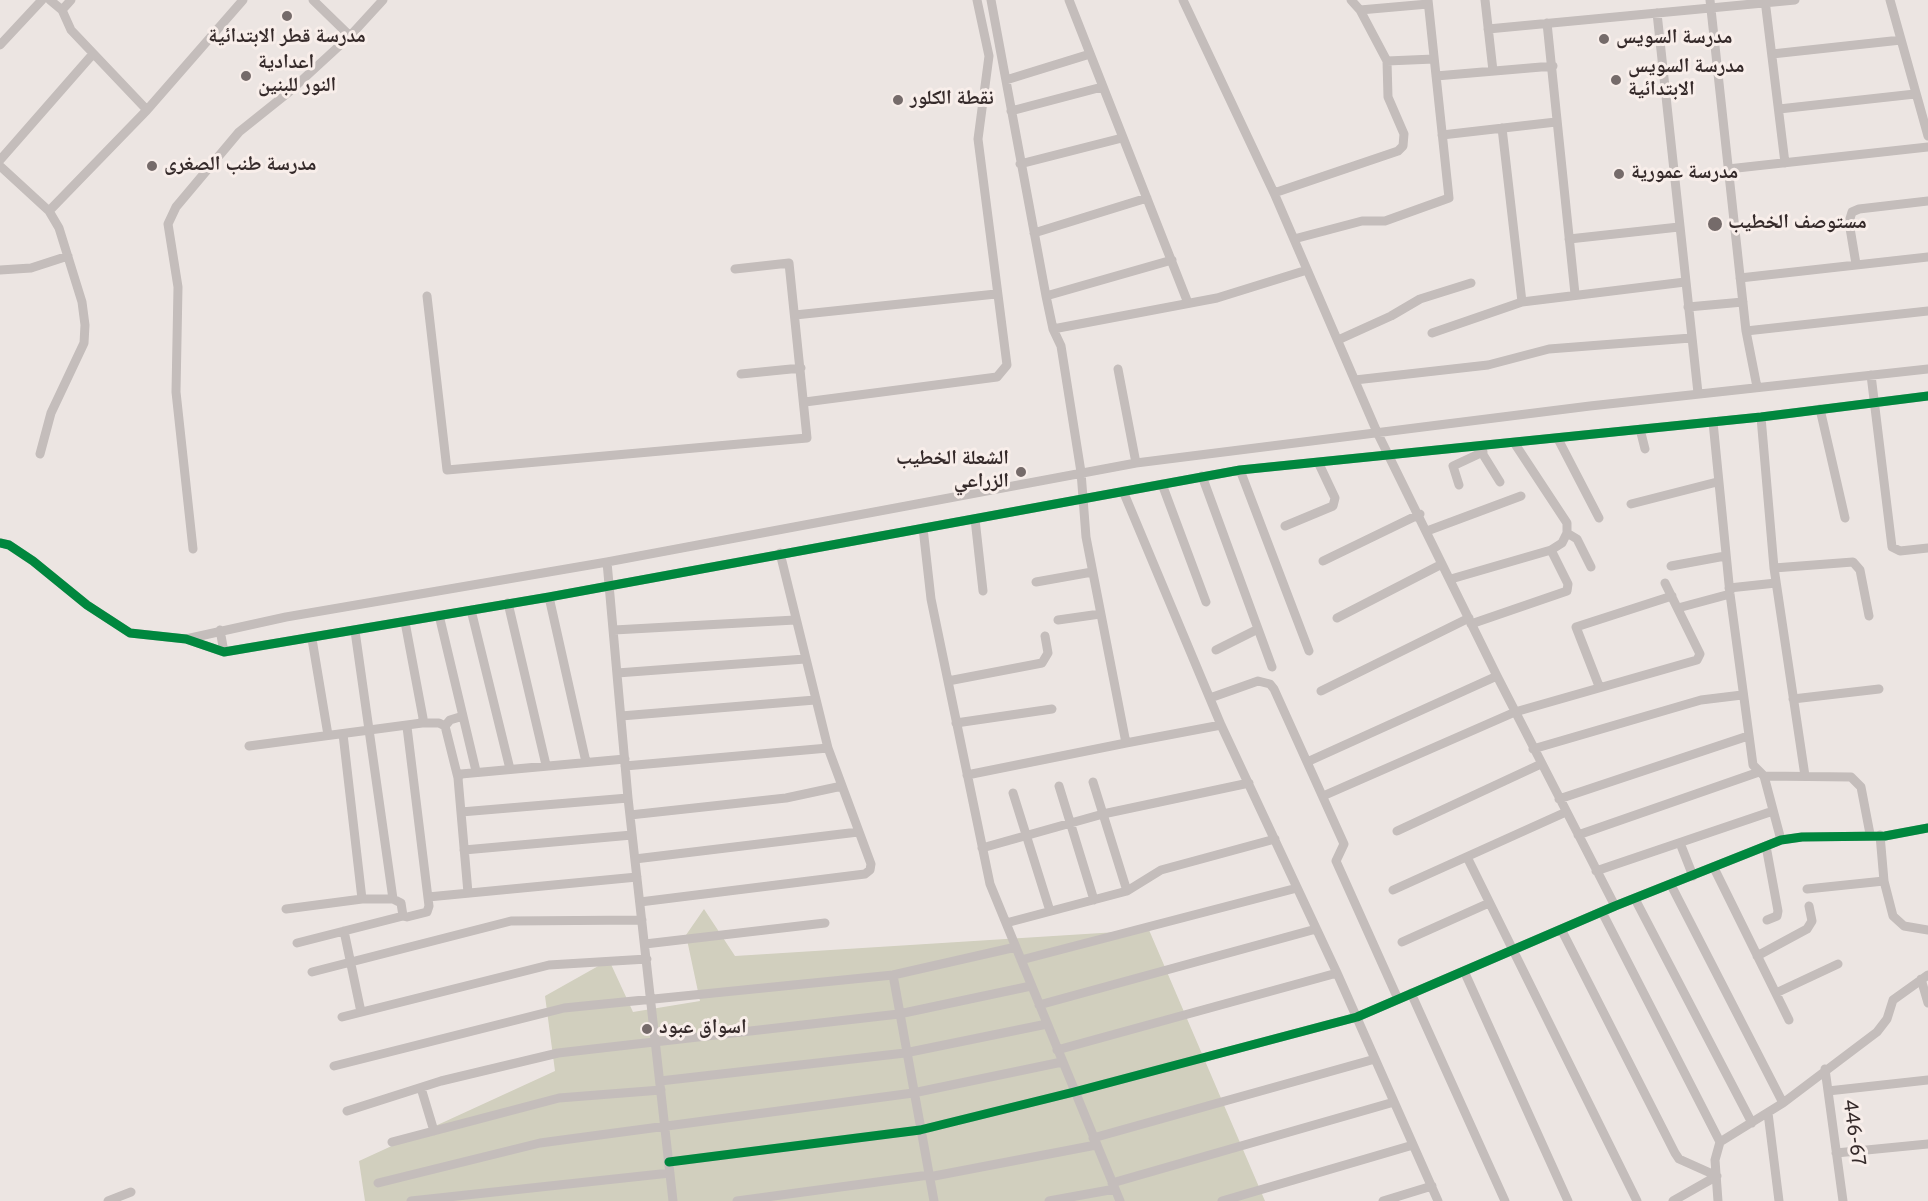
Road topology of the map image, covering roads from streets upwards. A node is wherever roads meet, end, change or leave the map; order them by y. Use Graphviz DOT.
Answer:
graph roads {
  1 [pos="42,0"];
  2 [pos="50,0"];
  3 [pos="71,0"];
  4 [pos="243,0"];
  5 [pos="313,0"];
  6 [pos="383,0"];
  7 [pos="977,0"];
  8 [pos="991,0"];
  9 [pos="1069,0"];
  10 [pos="1184,0"];
  11 [pos="1351,0"];
  12 [pos="1485,0"];
  13 [pos="1795,0"];
  14 [pos="1890,0"];
  15 [pos="1428,2"];
  16 [pos="1766,2"];
  17 [pos="1710,4"];
  18 [pos="62,10"];
  19 [pos="1360,10"];
  20 [pos="1657,13"];
  21 [pos="1547,23"];
  22 [pos="1488,29"];
  23 [pos="350,36"];
  24 [pos="1900,40"];
  25 [pos="0,45"];
  26 [pos="1090,54"];
  27 [pos="1772,54"];
  28 [pos="92,55"];
  29 [pos="1434,58"];
  30 [pos="1387,61"];
  31 [pos="1553,66"];
  32 [pos="1493,71"];
  33 [pos="1436,76"];
  34 [pos="1006,80"];
  35 [pos="1102,87"];
  36 [pos="1915,93"];
  37 [pos="1779,109"];
  38 [pos="147,110"];
  39 [pos="1011,111"];
  40 [pos="1556,122"];
  41 [pos="1502,128"];
  42 [pos="1442,135"];
  43 [pos="1928,136"];
  44 [pos="1122,138"];
  45 [pos="1928,147"];
  46 [pos="0,160"];
  47 [pos="1785,163"];
  48 [pos="1020,164"];
  49 [pos="0,166"];
  50 [pos="1728,169"];
  51 [pos="1274,193"];
  52 [pos="1147,198"];
  53 [pos="1928,201"];
  54 [pos="49,211"];
  55 [pos="1679,227"];
  56 [pos="1034,233"];
  57 [pos="1294,239"];
  58 [pos="1569,239"];
  59 [pos="68,256"];
  60 [pos="1928,257"];
  61 [pos="1172,260"];
  62 [pos="1856,264"];
  63 [pos="735,269"];
  64 [pos="0,270"];
  65 [pos="1307,270"];
  66 [pos="1740,278"];
  67 [pos="1685,282"];
  68 [pos="1472,283"];
  69 [pos="996,294"];
  70 [pos="1575,294"];
  71 [pos="427,296"];
  72 [pos="1046,296"];
  73 [pos="1522,302"];
  74 [pos="1743,302"];
  75 [pos="1188,303"];
  76 [pos="1688,307"];
  77 [pos="1928,311"];
  78 [pos="795,315"];
  79 [pos="1053,329"];
  80 [pos="1746,331"];
  81 [pos="1432,333"];
  82 [pos="1691,338"];
  83 [pos="1338,340"];
  84 [pos="801,368"];
  85 [pos="1118,369"];
  86 [pos="1928,369"];
  87 [pos="741,374"];
  88 [pos="1871,375"];
  89 [pos="1355,381"];
  90 [pos="1757,387"];
  91 [pos="1698,393"];
  92 [pos="1928,396"];
  93 [pos="1874,401"];
  94 [pos="805,402"];
  95 [pos="1820,409"];
  96 [pos="1761,417"];
  97 [pos="1713,422"];
  98 [pos="1640,429"];
  99 [pos="1377,432"];
  100 [pos="1558,439"];
  101 [pos="1515,444"];
  102 [pos="1480,449"];
  103 [pos="1645,449"];
  104 [pos="40,454"];
  105 [pos="1389,455"];
  106 [pos="1136,463"];
  107 [pos="1319,464"];
  108 [pos="1240,470"];
  109 [pos="1081,472"];
  110 [pos="1202,476"];
  111 [pos="1500,482"];
  112 [pos="1717,482"];
  113 [pos="1162,484"];
  114 [pos="1459,485"];
  115 [pos="1123,491"];
  116 [pos="1521,496"];
  117 [pos="1084,498"];
  118 [pos="1631,504"];
  119 [pos="1420,514"];
  120 [pos="1599,518"];
  121 [pos="1845,518"];
  122 [pos="975,519"];
  123 [pos="1285,526"];
  124 [pos="923,528"];
  125 [pos="1427,531"];
  126 [pos="1567,533"];
  127 [pos="0,543"];
  128 [pos="193,549"];
  129 [pos="1928,549"];
  130 [pos="1551,550"];
  131 [pos="780,554"];
  132 [pos="1725,556"];
  133 [pos="1323,561"];
  134 [pos="607,562"];
  135 [pos="1442,564"];
  136 [pos="1671,566"];
  137 [pos="1591,567"];
  138 [pos="1774,568"];
  139 [pos="1092,572"];
  140 [pos="1451,579"];
  141 [pos="1036,582"];
  142 [pos="1665,583"];
  143 [pos="610,584"];
  144 [pos="1776,584"];
  145 [pos="983,591"];
  146 [pos="1729,591"];
  147 [pos="1672,596"];
  148 [pos="549,597"];
  149 [pos="1206,602"];
  150 [pos="508,603"];
  151 [pos="1678,608"];
  152 [pos="471,610"];
  153 [pos="1100,614"];
  154 [pos="439,615"];
  155 [pos="1869,616"];
  156 [pos="1337,618"];
  157 [pos="795,620"];
  158 [pos="1058,620"];
  159 [pos="1470,621"];
  160 [pos="405,622"];
  161 [pos="1258,629"];
  162 [pos="220,630"];
  163 [pos="614,630"];
  164 [pos="356,631"];
  165 [pos="1045,636"];
  166 [pos="186,639"];
  167 [pos="312,639"];
  168 [pos="1216,650"];
  169 [pos="1309,651"];
  170 [pos="224,652"];
  171 [pos="805,659"];
  172 [pos="1272,667"];
  173 [pos="617,673"];
  174 [pos="1497,676"];
  175 [pos="948,681"];
  176 [pos="1599,686"];
  177 [pos="1879,689"];
  178 [pos="1321,691"];
  179 [pos="1742,695"];
  180 [pos="1210,698"];
  181 [pos="1793,699"];
  182 [pos="815,700"];
  183 [pos="1052,709"];
  184 [pos="1515,712"];
  185 [pos="463,716"];
  186 [pos="621,716"];
  187 [pos="422,723"];
  188 [pos="956,723"];
  189 [pos="1221,725"];
  190 [pos="445,726"];
  191 [pos="407,727"];
  192 [pos="371,731"];
  193 [pos="343,734"];
  194 [pos="328,735"];
  195 [pos="1748,736"];
  196 [pos="1126,742"];
  197 [pos="249,746"];
  198 [pos="828,748"];
  199 [pos="1533,749"];
  200 [pos="586,762"];
  201 [pos="625,762"];
  202 [pos="1307,762"];
  203 [pos="1541,764"];
  204 [pos="546,765"];
  205 [pos="510,769"];
  206 [pos="476,771"];
  207 [pos="1761,774"];
  208 [pos="967,775"];
  209 [pos="1805,776"];
  210 [pos="458,778"];
  211 [pos="1093,782"];
  212 [pos="1249,783"];
  213 [pos="842,786"];
  214 [pos="1059,786"];
  215 [pos="1013,793"];
  216 [pos="1323,796"];
  217 [pos="628,798"];
  218 [pos="1559,799"];
  219 [pos="461,812"];
  220 [pos="1566,812"];
  221 [pos="1773,812"];
  222 [pos="1103,814"];
  223 [pos="630,815"];
  224 [pos="1070,825"];
  225 [pos="1928,828"];
  226 [pos="1397,831"];
  227 [pos="858,832"];
  228 [pos="632,835"];
  229 [pos="1578,835"];
  230 [pos="1875,835"];
  231 [pos="1025,838"];
  232 [pos="1275,839"];
  233 [pos="1781,840"];
  234 [pos="1680,843"];
  235 [pos="1766,846"];
  236 [pos="982,848"];
  237 [pos="464,850"];
  238 [pos="1467,857"];
  239 [pos="635,859"];
  240 [pos="1714,868"];
  241 [pos="1596,871"];
  242 [pos="1693,876"];
  243 [pos="637,877"];
  244 [pos="1884,881"];
  245 [pos="1671,885"];
  246 [pos="1297,888"];
  247 [pos="1807,889"];
  248 [pos="1393,890"];
  249 [pos="1127,891"];
  250 [pos="468,893"];
  251 [pos="428,897"];
  252 [pos="1635,898"];
  253 [pos="393,899"];
  254 [pos="362,900"];
  255 [pos="1094,900"];
  256 [pos="640,902"];
  257 [pos="1489,903"];
  258 [pos="1615,906"];
  259 [pos="1809,906"];
  260 [pos="286,909"];
  261 [pos="1050,911"];
  262 [pos="1602,912"];
  263 [pos="403,915"];
  264 [pos="642,920"];
  265 [pos="1767,920"];
  266 [pos="825,923"];
  267 [pos="1006,923"];
  268 [pos="1561,929"];
  269 [pos="1316,930"];
  270 [pos="1928,930"];
  271 [pos="344,931"];
  272 [pos="1402,942"];
  273 [pos="297,944"];
  274 [pos="645,944"];
  275 [pos="1016,947"];
  276 [pos="1513,950"];
  277 [pos="1758,956"];
  278 [pos="647,959"];
  279 [pos="1021,960"];
  280 [pos="351,962"];
  281 [pos="1838,964"];
  282 [pos="1464,971"];
  283 [pos="312,972"];
  284 [pos="1336,973"];
  285 [pos="893,975"];
  286 [pos="1924,977"];
  287 [pos="1031,986"];
  288 [pos="1411,993"];
  289 [pos="1776,993"];
  290 [pos="1398,999"];
  291 [pos="651,1001"];
  292 [pos="1928,1003"];
  293 [pos="1039,1005"];
  294 [pos="361,1012"];
  295 [pos="899,1014"];
  296 [pos="342,1017"];
  297 [pos="1357,1017"];
  298 [pos="1790,1020"];
  299 [pos="1047,1024"];
  300 [pos="656,1043"];
  301 [pos="1057,1050"];
  302 [pos="905,1053"];
  303 [pos="1376,1059"];
  304 [pos="1062,1062"];
  305 [pos="334,1066"];
  306 [pos="1825,1069"];
  307 [pos="1928,1080"];
  308 [pos="661,1085"];
  309 [pos="421,1088"];
  310 [pos="1828,1091"];
  311 [pos="1074,1092"];
  312 [pos="913,1093"];
  313 [pos="1394,1102"];
  314 [pos="1783,1103"];
  315 [pos="347,1111"];
  316 [pos="1768,1113"];
  317 [pos="1752,1123"];
  318 [pos="665,1125"];
  319 [pos="920,1130"];
  320 [pos="434,1131"];
  321 [pos="392,1142"];
  322 [pos="1095,1142"];
  323 [pos="1720,1142"];
  324 [pos="1413,1144"];
  325 [pos="1928,1144"];
  326 [pos="1836,1153"];
  327 [pos="669,1162"];
  328 [pos="670,1173"];
  329 [pos="929,1176"];
  330 [pos="1717,1176"];
  331 [pos="378,1184"];
  332 [pos="1113,1186"];
  333 [pos="1432,1186"];
  334 [pos="131,1192"];
  335 [pos="108,1201"];
  336 [pos="411,1201"];
  337 [pos="673,1201"];
  338 [pos="737,1201"];
  339 [pos="934,1201"];
  340 [pos="1049,1201"];
  341 [pos="1119,1201"];
  342 [pos="1222,1201"];
  343 [pos="1383,1201"];
  344 [pos="1438,1201"];
  345 [pos="1505,1201"];
  346 [pos="1568,1201"];
  347 [pos="1637,1201"];
  348 [pos="1673,1201"];
  349 [pos="1718,1201"];
  350 [pos="1779,1201"];
  351 [pos="1842,1201"];
  1 -- 25 [label="street"];
  2 -- 18 [label="street"];
  3 -- 18 [label="street"];
  4 -- 38 [label="street"];
  5 -- 23 [label="street"];
  6 -- 23 [label="street"];
  7 -- 69 [label="street"];
  8 -- 34 [label="street"];
  9 -- 26 [label="street"];
  10 -- 51 [label="street"];
  11 -- 19 [label="street"];
  12 -- 22 [label="street"];
  13 -- 16 [label="street"];
  14 -- 24 [label="street"];
  15 -- 19 [label="street"];
  15 -- 29 [label="street"];
  16 -- 17 [label="street"];
  16 -- 27 [label="street"];
  17 -- 20 [label="street"];
  17 -- 50 [label="street"];
  18 -- 28 [label="street"];
  19 -- 30 [label="street"];
  20 -- 21 [label="street"];
  20 -- 55 [label="street"];
  21 -- 22 [label="street"];
  21 -- 31 [label="street"];
  22 -- 32 [label="street"];
  23 -- 128 [label="street"];
  24 -- 27 [label="street"];
  24 -- 36 [label="street"];
  26 -- 34 [label="street"];
  26 -- 35 [label="street"];
  27 -- 37 [label="street"];
  28 -- 38 [label="street"];
  28 -- 46 [label="street"];
  29 -- 30 [label="street"];
  29 -- 33 [label="street"];
  30 -- 51 [label="street"];
  31 -- 32 [label="street"];
  31 -- 40 [label="street"];
  32 -- 33 [label="street"];
  33 -- 42 [label="street"];
  34 -- 39 [label="street"];
  35 -- 39 [label="street"];
  35 -- 44 [label="street"];
  36 -- 37 [label="street"];
  36 -- 43 [label="street"];
  37 -- 47 [label="street"];
  38 -- 54 [label="street"];
  39 -- 48 [label="street"];
  40 -- 41 [label="street"];
  40 -- 58 [label="street"];
  41 -- 42 [label="street"];
  41 -- 73 [label="street"];
  42 -- 57 [label="street"];
  44 -- 48 [label="street"];
  44 -- 52 [label="street"];
  45 -- 47 [label="street"];
  47 -- 50 [label="street"];
  48 -- 56 [label="street"];
  49 -- 54 [label="street"];
  50 -- 66 [label="street"];
  51 -- 57 [label="street"];
  52 -- 56 [label="street"];
  52 -- 61 [label="street"];
  53 -- 62 [label="street"];
  54 -- 59 [label="street"];
  55 -- 58 [label="street"];
  55 -- 67 [label="street"];
  56 -- 72 [label="street"];
  57 -- 65 [label="street"];
  58 -- 70 [label="street"];
  59 -- 64 [label="street"];
  59 -- 104 [label="street"];
  60 -- 62 [label="street"];
  61 -- 72 [label="street"];
  61 -- 75 [label="street"];
  62 -- 66 [label="street"];
  63 -- 78 [label="street"];
  65 -- 75 [label="street"];
  65 -- 83 [label="street"];
  66 -- 74 [label="street"];
  67 -- 70 [label="street"];
  67 -- 76 [label="street"];
  68 -- 83 [label="street"];
  69 -- 78 [label="street"];
  69 -- 94 [label="street"];
  70 -- 73 [label="street"];
  71 -- 94 [label="street"];
  72 -- 79 [label="street"];
  73 -- 81 [label="street"];
  74 -- 76 [label="street"];
  74 -- 80 [label="street"];
  75 -- 79 [label="street"];
  76 -- 82 [label="street"];
  77 -- 80 [label="street"];
  78 -- 84 [label="street"];
  79 -- 109 [label="street"];
  80 -- 90 [label="street"];
  82 -- 89 [label="street"];
  82 -- 91 [label="street"];
  83 -- 89 [label="street"];
  84 -- 87 [label="street"];
  84 -- 94 [label="street"];
  85 -- 106 [label="street"];
  86 -- 88 [label="street"];
  88 -- 90 [label="street"];
  88 -- 93 [label="street"];
  89 -- 99 [label="street"];
  90 -- 91 [label="street"];
  91 -- 99 [label="street"];
  92 -- 93 [label="street"];
  93 -- 95 [label="street"];
  93 -- 129 [label="street"];
  95 -- 96 [label="street"];
  95 -- 121 [label="street"];
  96 -- 97 [label="street"];
  96 -- 138 [label="street"];
  97 -- 98 [label="street"];
  97 -- 112 [label="street"];
  98 -- 100 [label="street"];
  98 -- 103 [label="street"];
  99 -- 105 [label="street"];
  99 -- 106 [label="street"];
  100 -- 101 [label="street"];
  100 -- 120 [label="street"];
  101 -- 102 [label="street"];
  101 -- 126 [label="street"];
  102 -- 105 [label="street"];
  102 -- 111 [label="street"];
  102 -- 114 [label="street"];
  105 -- 107 [label="street"];
  105 -- 119 [label="street"];
  106 -- 109 [label="street"];
  107 -- 108 [label="street"];
  107 -- 123 [label="street"];
  108 -- 110 [label="street"];
  108 -- 169 [label="street"];
  109 -- 117 [label="street"];
  109 -- 134 [label="street"];
  110 -- 113 [label="street"];
  110 -- 161 [label="street"];
  112 -- 118 [label="street"];
  112 -- 132 [label="street"];
  113 -- 115 [label="street"];
  113 -- 149 [label="street"];
  115 -- 117 [label="street"];
  115 -- 180 [label="street"];
  116 -- 125 [label="street"];
  117 -- 122 [label="street"];
  117 -- 139 [label="street"];
  119 -- 125 [label="street"];
  119 -- 133 [label="street"];
  122 -- 124 [label="street"];
  122 -- 145 [label="street"];
  124 -- 131 [label="street"];
  124 -- 175 [label="street"];
  125 -- 135 [label="street"];
  126 -- 130 [label="street"];
  126 -- 137 [label="street"];
  127 -- 166 [label="street"];
  130 -- 140 [label="street"];
  130 -- 159 [label="street"];
  131 -- 143 [label="street"];
  131 -- 157 [label="street"];
  132 -- 136 [label="street"];
  132 -- 146 [label="street"];
  134 -- 143 [label="street"];
  134 -- 162 [label="street"];
  135 -- 140 [label="street"];
  135 -- 156 [label="street"];
  138 -- 144 [label="street"];
  138 -- 155 [label="street"];
  139 -- 141 [label="street"];
  139 -- 153 [label="street"];
  140 -- 159 [label="street"];
  142 -- 147 [label="street"];
  143 -- 148 [label="street"];
  143 -- 163 [label="street"];
  144 -- 146 [label="street"];
  144 -- 181 [label="street"];
  146 -- 151 [label="street"];
  146 -- 179 [label="street"];
  147 -- 151 [label="street"];
  147 -- 176 [label="street"];
  148 -- 150 [label="street"];
  148 -- 200 [label="street"];
  150 -- 152 [label="street"];
  150 -- 204 [label="street"];
  151 -- 176 [label="street"];
  152 -- 154 [label="street"];
  152 -- 205 [label="street"];
  153 -- 158 [label="street"];
  153 -- 196 [label="street"];
  154 -- 160 [label="street"];
  154 -- 185 [label="street"];
  157 -- 163 [label="street"];
  157 -- 171 [label="street"];
  159 -- 174 [label="street"];
  159 -- 178 [label="street"];
  160 -- 164 [label="street"];
  160 -- 187 [label="street"];
  161 -- 168 [label="street"];
  161 -- 172 [label="street"];
  162 -- 166 [label="street"];
  162 -- 170 [label="street"];
  163 -- 173 [label="street"];
  164 -- 167 [label="street"];
  164 -- 192 [label="street"];
  165 -- 175 [label="street"];
  166 -- 170 [label="street"];
  167 -- 170 [label="street"];
  167 -- 194 [label="street"];
  171 -- 173 [label="street"];
  171 -- 182 [label="street"];
  173 -- 186 [label="street"];
  174 -- 184 [label="street"];
  174 -- 202 [label="street"];
  175 -- 188 [label="street"];
  176 -- 184 [label="street"];
  177 -- 181 [label="street"];
  179 -- 195 [label="street"];
  179 -- 199 [label="street"];
  180 -- 189 [label="street"];
  180 -- 202 [label="street"];
  181 -- 209 [label="street"];
  182 -- 186 [label="street"];
  182 -- 198 [label="street"];
  183 -- 188 [label="street"];
  184 -- 199 [label="street"];
  184 -- 216 [label="street"];
  185 -- 190 [label="street"];
  185 -- 206 [label="street"];
  186 -- 201 [label="street"];
  187 -- 190 [label="street"];
  187 -- 191 [label="street"];
  188 -- 208 [label="street"];
  189 -- 196 [label="street"];
  189 -- 212 [label="street"];
  190 -- 210 [label="street"];
  191 -- 192 [label="street"];
  191 -- 251 [label="street"];
  192 -- 193 [label="street"];
  192 -- 253 [label="street"];
  193 -- 194 [label="street"];
  193 -- 254 [label="street"];
  194 -- 197 [label="street"];
  195 -- 207 [label="street"];
  195 -- 218 [label="street"];
  196 -- 208 [label="street"];
  198 -- 201 [label="street"];
  198 -- 213 [label="street"];
  199 -- 203 [label="street"];
  200 -- 201 [label="street"];
  200 -- 204 [label="street"];
  201 -- 217 [label="street"];
  202 -- 216 [label="street"];
  203 -- 218 [label="street"];
  203 -- 226 [label="street"];
  204 -- 205 [label="street"];
  205 -- 206 [label="street"];
  206 -- 210 [label="street"];
  207 -- 209 [label="street"];
  207 -- 221 [label="street"];
  207 -- 229 [label="street"];
  208 -- 236 [label="street"];
  209 -- 230 [label="street"];
  210 -- 219 [label="street"];
  211 -- 222 [label="street"];
  212 -- 222 [label="street"];
  212 -- 232 [label="street"];
  213 -- 223 [label="street"];
  213 -- 227 [label="street"];
  214 -- 224 [label="street"];
  215 -- 231 [label="street"];
  216 -- 290 [label="street"];
  217 -- 219 [label="street"];
  217 -- 223 [label="street"];
  218 -- 220 [label="street"];
  219 -- 237 [label="street"];
  220 -- 229 [label="street"];
  220 -- 238 [label="street"];
  221 -- 233 [label="street"];
  221 -- 234 [label="street"];
  222 -- 224 [label="street"];
  222 -- 249 [label="street"];
  223 -- 228 [label="street"];
  224 -- 231 [label="street"];
  224 -- 255 [label="street"];
  225 -- 230 [label="street"];
  227 -- 239 [label="street"];
  227 -- 256 [label="street"];
  228 -- 237 [label="street"];
  228 -- 239 [label="street"];
  229 -- 241 [label="street"];
  230 -- 233 [label="street"];
  230 -- 244 [label="street"];
  231 -- 236 [label="street"];
  231 -- 261 [label="street"];
  232 -- 246 [label="street"];
  232 -- 249 [label="street"];
  233 -- 235 [label="street"];
  234 -- 241 [label="street"];
  234 -- 242 [label="street"];
  235 -- 240 [label="street"];
  235 -- 265 [label="street"];
  236 -- 267 [label="street"];
  237 -- 250 [label="street"];
  238 -- 248 [label="street"];
  238 -- 257 [label="street"];
  239 -- 243 [label="street"];
  240 -- 242 [label="street"];
  240 -- 277 [label="street"];
  241 -- 258 [label="street"];
  242 -- 245 [label="street"];
  243 -- 250 [label="street"];
  243 -- 256 [label="street"];
  244 -- 247 [label="street"];
  244 -- 270 [label="street"];
  245 -- 252 [label="street"];
  245 -- 314 [label="street"];
  246 -- 269 [label="street"];
  246 -- 279 [label="street"];
  249 -- 255 [label="street"];
  250 -- 251 [label="street"];
  251 -- 263 [label="street"];
  252 -- 258 [label="street"];
  252 -- 317 [label="street"];
  253 -- 254 [label="street"];
  253 -- 263 [label="street"];
  254 -- 260 [label="street"];
  255 -- 261 [label="street"];
  256 -- 264 [label="street"];
  257 -- 272 [label="street"];
  257 -- 276 [label="street"];
  258 -- 262 [label="street"];
  259 -- 277 [label="street"];
  261 -- 267 [label="street"];
  262 -- 268 [label="street"];
  262 -- 323 [label="street"];
  263 -- 271 [label="street"];
  264 -- 274 [label="street"];
  264 -- 280 [label="street"];
  266 -- 274 [label="street"];
  267 -- 275 [label="street"];
  268 -- 276 [label="street"];
  268 -- 330 [label="street"];
  269 -- 284 [label="street"];
  269 -- 293 [label="street"];
  271 -- 273 [label="street"];
  271 -- 280 [label="street"];
  274 -- 278 [label="street"];
  275 -- 279 [label="street"];
  275 -- 285 [label="street"];
  276 -- 282 [label="street"];
  276 -- 347 [label="street"];
  277 -- 289 [label="street"];
  278 -- 291 [label="street"];
  278 -- 294 [label="street"];
  279 -- 287 [label="street"];
  280 -- 283 [label="street"];
  280 -- 294 [label="street"];
  281 -- 289 [label="street"];
  282 -- 288 [label="street"];
  282 -- 346 [label="street"];
  284 -- 297 [label="street"];
  284 -- 301 [label="street"];
  285 -- 291 [label="street"];
  285 -- 295 [label="street"];
  286 -- 292 [label="street"];
  286 -- 306 [label="street"];
  287 -- 293 [label="street"];
  287 -- 295 [label="street"];
  288 -- 290 [label="street"];
  288 -- 345 [label="street"];
  289 -- 298 [label="street"];
  290 -- 297 [label="street"];
  291 -- 300 [label="street"];
  291 -- 305 [label="street"];
  293 -- 299 [label="street"];
  294 -- 296 [label="street"];
  295 -- 300 [label="street"];
  295 -- 302 [label="street"];
  297 -- 303 [label="street"];
  297 -- 311 [label="street"];
  299 -- 301 [label="street"];
  299 -- 302 [label="street"];
  300 -- 308 [label="street"];
  300 -- 309 [label="street"];
  301 -- 304 [label="street"];
  302 -- 308 [label="street"];
  302 -- 312 [label="street"];
  303 -- 313 [label="street"];
  303 -- 322 [label="street"];
  304 -- 311 [label="street"];
  304 -- 312 [label="street"];
  306 -- 310 [label="street, 446-67"];
  306 -- 314 [label="street"];
  307 -- 310 [label="street"];
  308 -- 318 [label="street"];
  308 -- 320 [label="street"];
  309 -- 315 [label="street"];
  309 -- 320 [label="street"];
  310 -- 326 [label="street, 446-67"];
  311 -- 319 [label="street"];
  311 -- 322 [label="street"];
  312 -- 318 [label="street"];
  312 -- 319 [label="street"];
  313 -- 324 [label="street"];
  313 -- 332 [label="street"];
  314 -- 316 [label="street"];
  316 -- 317 [label="street"];
  316 -- 350 [label="street"];
  317 -- 323 [label="street"];
  318 -- 327 [label="street"];
  318 -- 331 [label="street"];
  319 -- 327 [label="street"];
  319 -- 329 [label="street"];
  320 -- 321 [label="street"];
  322 -- 329 [label="street"];
  322 -- 332 [label="street"];
  323 -- 330 [label="street"];
  324 -- 333 [label="street"];
  324 -- 342 [label="street"];
  325 -- 326 [label="street"];
  326 -- 351 [label="street, 446-67"];
  327 -- 328 [label="street"];
  328 -- 336 [label="street"];
  328 -- 337 [label="street"];
  329 -- 338 [label="street"];
  329 -- 339 [label="street"];
  330 -- 348 [label="street"];
  330 -- 349 [label="street"];
  332 -- 340 [label="street"];
  332 -- 341 [label="street"];
  333 -- 343 [label="street"];
  333 -- 344 [label="street"];
  334 -- 335 [label="street"];
}
